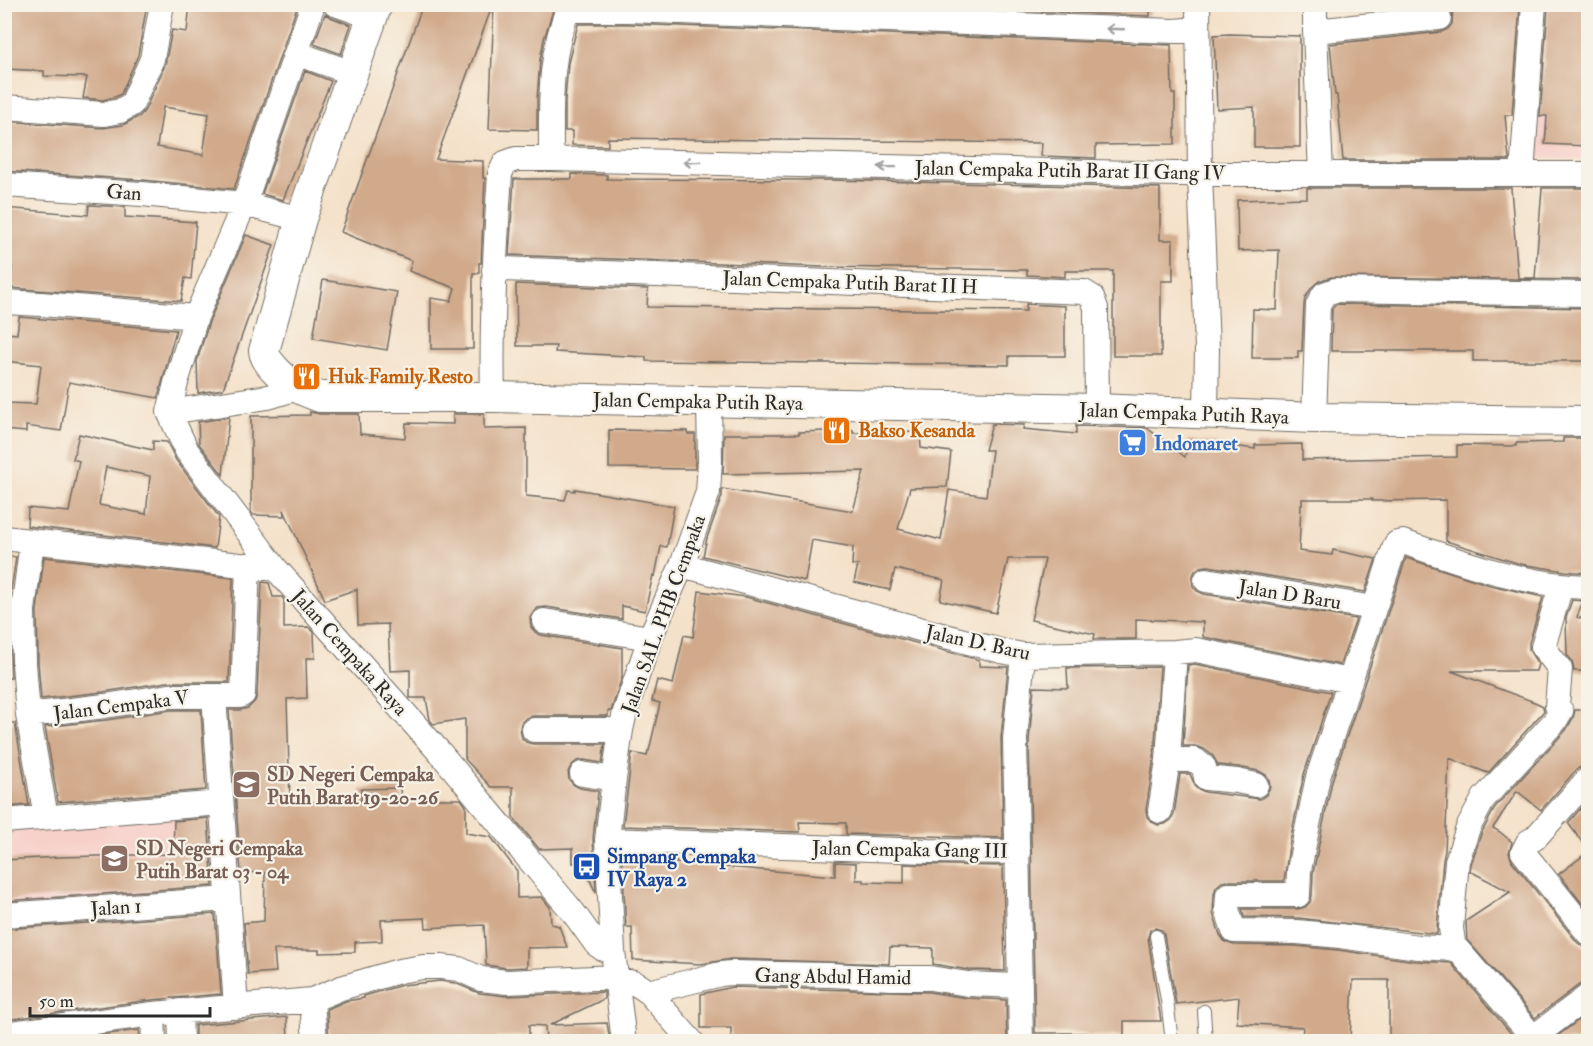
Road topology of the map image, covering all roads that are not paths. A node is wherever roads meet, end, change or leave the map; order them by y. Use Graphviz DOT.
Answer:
graph roads {
  1 [pos="162,4"];
  2 [pos="313,4"];
  3 [pos="335,4"];
  4 [pos="1198,4"];
  5 [pos="1315,4"];
  6 [pos="1534,4"];
  7 [pos="569,7"];
  8 [pos="375,11"];
  9 [pos="1439,18"];
  10 [pos="1198,29"];
  11 [pos="1315,31"];
  12 [pos="296,53"];
  13 [pos="352,73"];
  14 [pos="4,107"];
  15 [pos="551,159"];
  16 [pos="1200,174"];
  17 [pos="1321,174"];
  18 [pos="1522,174"];
  19 [pos="1588,174"];
  20 [pos="4,184"];
  21 [pos="244,204"];
  22 [pos="301,219"];
  23 [pos="494,270"];
  24 [pos="1588,294"];
  25 [pos="4,302"];
  26 [pos="196,317"];
  27 [pos="297,388"];
  28 [pos="493,397"];
  29 [pos="709,402"];
  30 [pos="1097,409"];
  31 [pos="169,412"];
  32 [pos="1206,413"];
  33 [pos="1314,418"];
  34 [pos="1588,421"];
  35 [pos="4,538"];
  36 [pos="32,542"];
  37 [pos="248,565"];
  38 [pos="682,565"];
  39 [pos="276,568"];
  40 [pos="1206,580"];
  41 [pos="1561,586"];
  42 [pos="1588,587"];
  43 [pos="1374,608"];
  44 [pos="544,621"];
  45 [pos="650,638"];
  46 [pos="1175,652"];
  47 [pos="1023,656"];
  48 [pos="1350,681"];
  49 [pos="214,696"];
  50 [pos="28,715"];
  51 [pos="534,730"];
  52 [pos="621,730"];
  53 [pos="1168,760"];
  54 [pos="582,774"];
  55 [pos="614,779"];
  56 [pos="1588,779"];
  57 [pos="1256,785"];
  58 [pos="221,803"];
  59 [pos="1160,811"];
  60 [pos="46,817"];
  61 [pos="4,820"];
  62 [pos="607,840"];
  63 [pos="1018,852"];
  64 [pos="228,899"];
  65 [pos="4,915"];
  66 [pos="1588,933"];
  67 [pos="1155,936"];
  68 [pos="1456,950"];
  69 [pos="613,951"];
  70 [pos="616,979"];
  71 [pos="1019,986"];
  72 [pos="648,992"];
  73 [pos="1588,996"];
  74 [pos="312,1000"];
  75 [pos="236,1007"];
  76 [pos="180,1011"];
  77 [pos="1204,1011"];
  78 [pos="153,1014"];
  79 [pos="4,1034"];
  80 [pos="1530,1039"];
  81 [pos="154,1041"];
  82 [pos="181,1041"];
  83 [pos="315,1041"];
  84 [pos="624,1041"];
  85 [pos="692,1041"];
  86 [pos="1021,1041"];
  87 [pos="1172,1041"];
  88 [pos="1206,1041"];
  1 -- 14 [label="street"];
  2 -- 12 [label="street"];
  3 -- 8 [label="street"];
  4 -- 10 [label="street"];
  5 -- 11 [label="street"];
  6 -- 18 [label="street"];
  10 -- 7 [label="street, one-way"];
  7 -- 15 [label="street"];
  8 -- 13 [label="street, Jalan Cempaka Putih Raya"];
  9 -- 11 [label="street"];
  10 -- 16 [label="street"];
  11 -- 17 [label="street"];
  12 -- 13 [label="street"];
  12 -- 21 [label="street"];
  13 -- 22 [label="street, Jalan Cempaka Putih Raya"];
  16 -- 15 [label="street, Jalan Cempaka Putih Barat II Gang IV, one-way"];
  15 -- 23 [label="street, Jalan Cempaka Putih Barat II Gang IV"];
  16 -- 17 [label="street, Jalan Cempaka Putih Barat II Gang IV"];
  16 -- 32 [label="street"];
  17 -- 18 [label="street, Jalan Cempaka Putih Barat II Gang IV"];
  18 -- 19 [label="street, Jalan Cempaka Putih Barat II Gang IV"];
  20 -- 21 [label="street, Gan"];
  21 -- 22 [label="street, Gan"];
  21 -- 26 [label="street"];
  22 -- 27 [label="street, Jalan Cempaka Putih Raya"];
  23 -- 28 [label="street"];
  23 -- 30 [label="street, Jalan Cempaka Putih Barat II H"];
  24 -- 33 [label="street"];
  25 -- 26 [label="street"];
  26 -- 31 [label="street"];
  27 -- 28 [label="street, Jalan Cempaka Putih Raya"];
  27 -- 31 [label="street"];
  28 -- 29 [label="street, Jalan Cempaka Putih Raya"];
  29 -- 30 [label="street, Jalan Cempaka Putih Raya"];
  29 -- 38 [label="street, Jalan SAL. PHB Cempaka"];
  30 -- 32 [label="street, Jalan Cempaka Putih Raya"];
  31 -- 39 [label="street, Jalan Cempaka Raya"];
  32 -- 33 [label="street, Jalan Cempaka Putih Raya"];
  33 -- 34 [label="street, Jalan Cempaka Putih Raya"];
  35 -- 36 [label="street"];
  36 -- 37 [label="street"];
  36 -- 50 [label="street"];
  37 -- 39 [label="street"];
  37 -- 49 [label="street"];
  38 -- 45 [label="street, Jalan SAL. PHB Cempaka"];
  38 -- 47 [label="street, Jalan D. Baru"];
  39 -- 69 [label="street, Jalan Cempaka Raya"];
  40 -- 43 [label="street, Jalan D Baru"];
  41 -- 42 [label="street"];
  41 -- 43 [label="street"];
  41 -- 68 [label="street"];
  43 -- 48 [label="street"];
  44 -- 45 [label="street"];
  45 -- 52 [label="street, Jalan SAL. PHB Cempaka"];
  46 -- 47 [label="street, Jalan D. Baru"];
  46 -- 48 [label="street, Jalan D. Baru"];
  46 -- 53 [label="street"];
  47 -- 63 [label="street, Jalan Cempaka Gang III"];
  48 -- 68 [label="street"];
  49 -- 50 [label="street, Jalan Cempaka V"];
  49 -- 58 [label="street, Jalan Cempaka V"];
  50 -- 60 [label="street"];
  51 -- 52 [label="street"];
  52 -- 55 [label="street, Jalan SAL. PHB Cempaka"];
  53 -- 57 [label="street"];
  53 -- 59 [label="street"];
  54 -- 55 [label="street"];
  55 -- 62 [label="street, Jalan SAL. PHB Cempaka"];
  56 -- 66 [label="street"];
  58 -- 60 [label="street"];
  58 -- 64 [label="street, Jalan Cempaka V"];
  60 -- 61 [label="street"];
  62 -- 63 [label="street, Jalan Cempaka Gang III"];
  62 -- 69 [label="street, Jalan SAL. PHB Cempaka"];
  63 -- 71 [label="street"];
  64 -- 65 [label="street, Jalan 1"];
  64 -- 75 [label="street, Jalan Cempaka V"];
  67 -- 87 [label="lane"];
  68 -- 80 [label="street"];
  69 -- 70 [label="street, Jalan SAL. PHB Cempaka"];
  70 -- 72 [label="street"];
  70 -- 74 [label="street"];
  70 -- 84 [label="street, Jalan SAL. PHB Cempaka"];
  71 -- 72 [label="street, Gang Abdul Hamid"];
  71 -- 86 [label="street"];
  72 -- 85 [label="street"];
  73 -- 80 [label="street"];
  74 -- 75 [label="street"];
  74 -- 83 [label="street"];
  75 -- 76 [label="street"];
  76 -- 78 [label="street"];
  76 -- 82 [label="street"];
  77 -- 88 [label="lane"];
  78 -- 79 [label="street"];
  78 -- 81 [label="street"];
}
